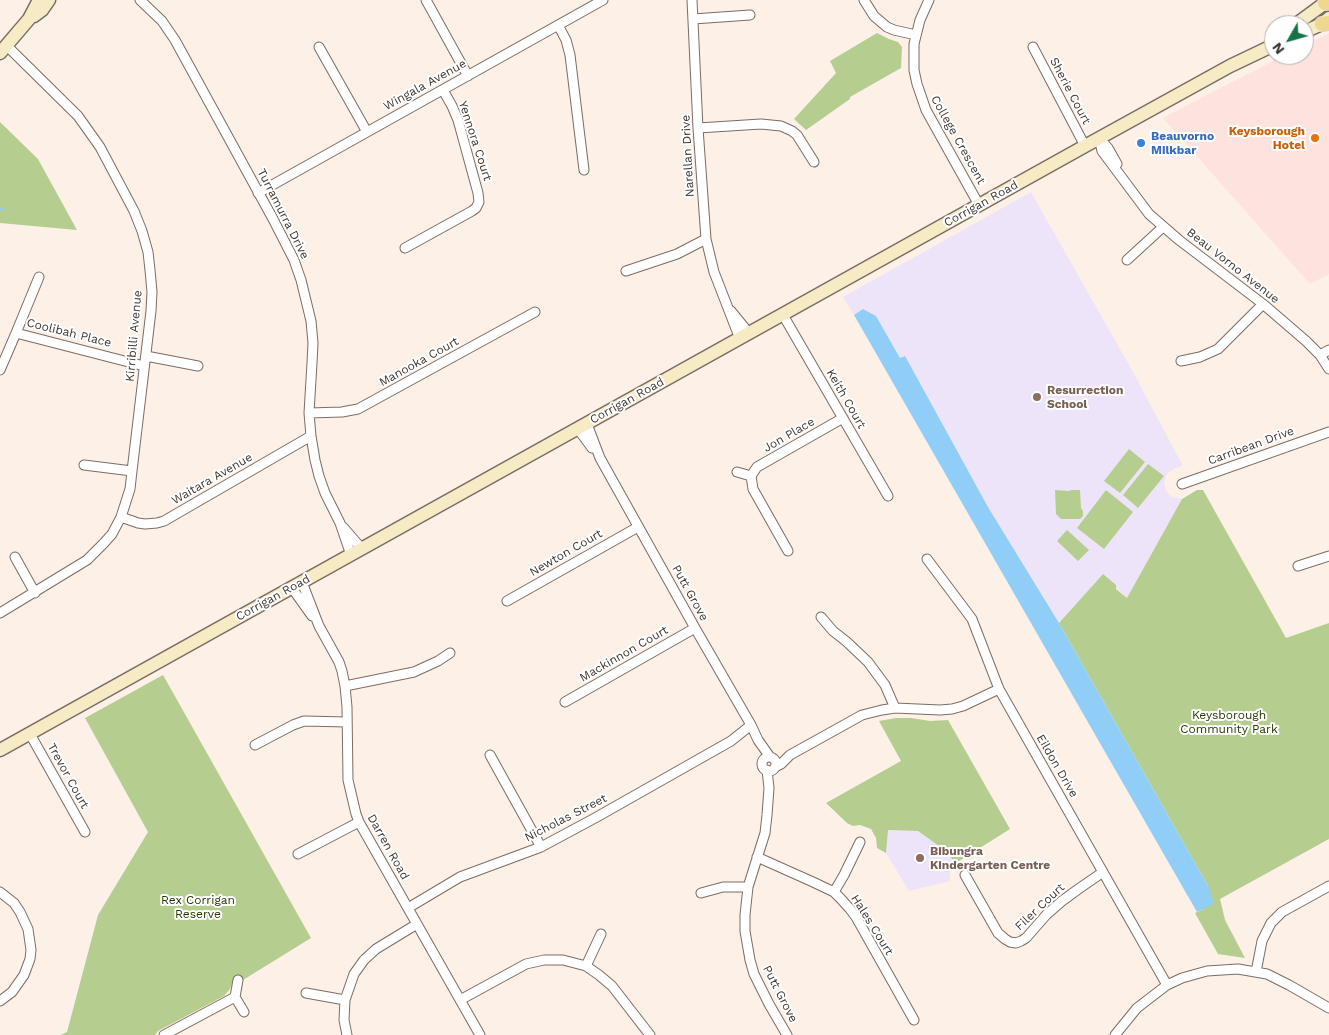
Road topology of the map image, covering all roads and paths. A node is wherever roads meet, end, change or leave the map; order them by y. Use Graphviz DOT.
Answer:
graph roads {
  1 [pos="39,0"];
  2 [pos="49,0"];
  3 [pos="140,0"];
  4 [pos="426,0"];
  5 [pos="603,0"];
  6 [pos="692,0"];
  7 [pos="864,0"];
  8 [pos="929,0"];
  9 [pos="1327,1"];
  10 [pos="750,15"];
  11 [pos="1308,15"];
  12 [pos="29,19"];
  13 [pos="693,19"];
  14 [pos="1326,22"];
  15 [pos="558,24"];
  16 [pos="1314,27"];
  17 [pos="916,34"];
  18 [pos="319,47"];
  19 [pos="1032,47"];
  20 [pos="1264,47"];
  21 [pos="4,50"];
  22 [pos="1264,50"];
  23 [pos="1254,54"];
  24 [pos="468,76"];
  25 [pos="443,90"];
  26 [pos="698,128"];
  27 [pos="367,132"];
  28 [pos="1099,138"];
  29 [pos="1085,146"];
  30 [pos="814,162"];
  31 [pos="584,170"];
  32 [pos="258,192"];
  33 [pos="980,205"];
  34 [pos="1163,227"];
  35 [pos="706,239"];
  36 [pos="405,248"];
  37 [pos="708,250"];
  38 [pos="677,254"];
  39 [pos="1127,260"];
  40 [pos="626,272"];
  41 [pos="39,277"];
  42 [pos="1264,304"];
  43 [pos="534,312"];
  44 [pos="783,315"];
  45 [pos="16,333"];
  46 [pos="744,336"];
  47 [pos="1329,350"];
  48 [pos="1320,355"];
  49 [pos="145,361"];
  50 [pos="1180,361"];
  51 [pos="198,366"];
  52 [pos="1329,369"];
  53 [pos="0,370"];
  54 [pos="309,413"];
  55 [pos="843,418"];
  56 [pos="582,426"];
  57 [pos="1329,432"];
  58 [pos="311,436"];
  59 [pos="84,465"];
  60 [pos="132,471"];
  61 [pos="737,472"];
  62 [pos="751,476"];
  63 [pos="1182,484"];
  64 [pos="888,496"];
  65 [pos="121,517"];
  66 [pos="638,527"];
  67 [pos="357,552"];
  68 [pos="788,552"];
  69 [pos="1329,556"];
  70 [pos="15,557"];
  71 [pos="927,559"];
  72 [pos="1298,566"];
  73 [pos="297,585"];
  74 [pos="35,593"];
  75 [pos="507,601"];
  76 [pos="0,613"];
  77 [pos="821,617"];
  78 [pos="695,628"];
  79 [pos="450,653"];
  80 [pos="345,686"];
  81 [pos="999,689"];
  82 [pos="565,702"];
  83 [pos="895,708"];
  84 [pos="347,722"];
  85 [pos="755,732"];
  86 [pos="30,734"];
  87 [pos="255,745"];
  88 [pos="0,750"];
  89 [pos="490,755"];
  90 [pos="771,764"];
  91 [pos="359,822"];
  92 [pos="85,832"];
  93 [pos="860,842"];
  94 [pos="542,847"];
  95 [pos="298,854"];
  96 [pos="757,857"];
  97 [pos="1103,872"];
  98 [pos="964,876"];
  99 [pos="1329,886"];
  100 [pos="748,887"];
  101 [pos="0,892"];
  102 [pos="834,892"];
  103 [pos="702,893"];
  104 [pos="408,908"];
  105 [pos="417,924"];
  106 [pos="601,934"];
  107 [pos="586,966"];
  108 [pos="1256,972"];
  109 [pos="238,980"];
  110 [pos="1168,985"];
  111 [pos="306,993"];
  112 [pos="235,997"];
  113 [pos="345,1000"];
  114 [pos="460,1000"];
  115 [pos="0,1001"];
  116 [pos="1329,1008"];
  117 [pos="244,1012"];
  118 [pos="914,1020"];
  119 [pos="164,1035"];
  120 [pos="347,1035"];
  121 [pos="480,1035"];
  122 [pos="650,1035"];
  123 [pos="787,1035"];
  124 [pos="1115,1035"];
  1 -- 12 [label="main road"];
  2 -- 12 [label="main road"];
  3 -- 32 [label="street, Turramurra Drive"];
  4 -- 24 [label="street"];
  5 -- 15 [label="street, Wingala Avenue"];
  6 -- 13 [label="street, Narellan Drive"];
  7 -- 17 [label="street"];
  8 -- 17 [label="street, College Crescent"];
  9 -- 11 [label="main road"];
  10 -- 13 [label="street"];
  12 -- 21 [label="main road"];
  13 -- 26 [label="street, Narellan Drive"];
  14 -- 16 [label="main road"];
  15 -- 24 [label="street, Wingala Avenue"];
  15 -- 31 [label="street"];
  17 -- 33 [label="street, College Crescent"];
  18 -- 27 [label="street"];
  19 -- 29 [label="street, Sherie Court"];
  20 -- 23 [label="main road, Corrigan Road"];
  21 -- 49 [label="street, Kirribilli Avenue"];
  22 -- 23 [label="main road, Corrigan Road"];
  23 -- 28 [label="main road, Corrigan Road"];
  24 -- 25 [label="street, Wingala Avenue"];
  25 -- 27 [label="street, Wingala Avenue"];
  25 -- 36 [label="street, Yennora Court"];
  26 -- 30 [label="street"];
  26 -- 35 [label="street, Narellan Drive"];
  27 -- 32 [label="street, Wingala Avenue"];
  28 -- 29 [label="main road, Corrigan Road"];
  28 -- 34 [label="street, Beau Vorno Avenue"];
  29 -- 33 [label="main road, Corrigan Road"];
  32 -- 54 [label="street, Turramurra Drive"];
  33 -- 44 [label="main road, Corrigan Road"];
  34 -- 39 [label="street"];
  34 -- 42 [label="street, Beau Vorno Avenue"];
  35 -- 37 [label="street, Narellan Drive"];
  35 -- 38 [label="street"];
  37 -- 38 [label="street"];
  37 -- 46 [label="street, Narellan Drive"];
  38 -- 40 [label="street"];
  41 -- 45 [label="street, Coolibah Place"];
  42 -- 48 [label="street, Beau Vorno Avenue"];
  42 -- 50 [label="street"];
  43 -- 54 [label="street, Manooka Court"];
  44 -- 46 [label="main road, Corrigan Road"];
  44 -- 55 [label="street, Keith Court"];
  45 -- 49 [label="street, Coolibah Place"];
  45 -- 53 [label="street, Coolibah Place"];
  46 -- 56 [label="main road, Corrigan Road"];
  47 -- 48 [label="street"];
  48 -- 52 [label="street, Beau Vorno Avenue"];
  49 -- 51 [label="street, Coolibah Place"];
  49 -- 60 [label="street, Kirribilli Avenue"];
  54 -- 58 [label="street, Turramurra Drive"];
  55 -- 62 [label="street, Jon Place"];
  55 -- 64 [label="street, Keith Court"];
  56 -- 66 [label="street, Putt Grove"];
  56 -- 67 [label="main road, Corrigan Road"];
  57 -- 63 [label="street, Carribean Drive"];
  58 -- 65 [label="street, Waitara Avenue"];
  58 -- 67 [label="street, Turramurra Drive"];
  59 -- 60 [label="street"];
  60 -- 65 [label="street, Kirribilli Avenue"];
  61 -- 62 [label="street"];
  62 -- 68 [label="street"];
  65 -- 74 [label="street, Kirribilli Avenue"];
  66 -- 75 [label="street, Newton Court"];
  66 -- 78 [label="street, Putt Grove"];
  67 -- 73 [label="main road, Corrigan Road"];
  69 -- 72 [label="street"];
  70 -- 74 [label="street"];
  71 -- 81 [label="street, Eildon Drive"];
  73 -- 80 [label="street, Darren Road"];
  73 -- 86 [label="main road, Corrigan Road"];
  74 -- 76 [label="street, Kirribilli Avenue"];
  77 -- 83 [label="street"];
  78 -- 82 [label="street, Mackinnon Court"];
  78 -- 85 [label="street, Putt Grove"];
  79 -- 80 [label="street"];
  80 -- 84 [label="street, Darren Road"];
  81 -- 83 [label="street"];
  81 -- 97 [label="street, Eildon Drive"];
  83 -- 90 [label="street"];
  84 -- 87 [label="street"];
  84 -- 91 [label="street, Darren Road"];
  85 -- 90 [label="street, Putt Grove"];
  85 -- 94 [label="street, Nicholas Street"];
  86 -- 88 [label="main road, Corrigan Road"];
  86 -- 92 [label="street, Trevor Court"];
  89 -- 94 [label="street"];
  90 -- 96 [label="street, Putt Grove"];
  91 -- 95 [label="street"];
  91 -- 104 [label="street, Darren Road"];
  93 -- 102 [label="street"];
  94 -- 104 [label="street, Nicholas Street"];
  96 -- 100 [label="street, Putt Grove"];
  96 -- 102 [label="street, Hales Court"];
  97 -- 98 [label="street, Filer Court"];
  97 -- 110 [label="street, Eildon Drive"];
  99 -- 108 [label="street"];
  100 -- 103 [label="street"];
  100 -- 123 [label="street, Putt Grove"];
  101 -- 115 [label="street"];
  102 -- 118 [label="street, Hales Court"];
  104 -- 105 [label="street, Darren Road"];
  105 -- 113 [label="street"];
  105 -- 114 [label="street, Darren Road"];
  106 -- 107 [label="street"];
  107 -- 114 [label="street"];
  107 -- 122 [label="street"];
  108 -- 110 [label="street"];
  108 -- 116 [label="street"];
  109 -- 112 [label="street"];
  110 -- 124 [label="street"];
  111 -- 113 [label="street"];
  112 -- 117 [label="street"];
  112 -- 119 [label="street"];
  113 -- 120 [label="street"];
  114 -- 121 [label="street, Darren Road"];
}
